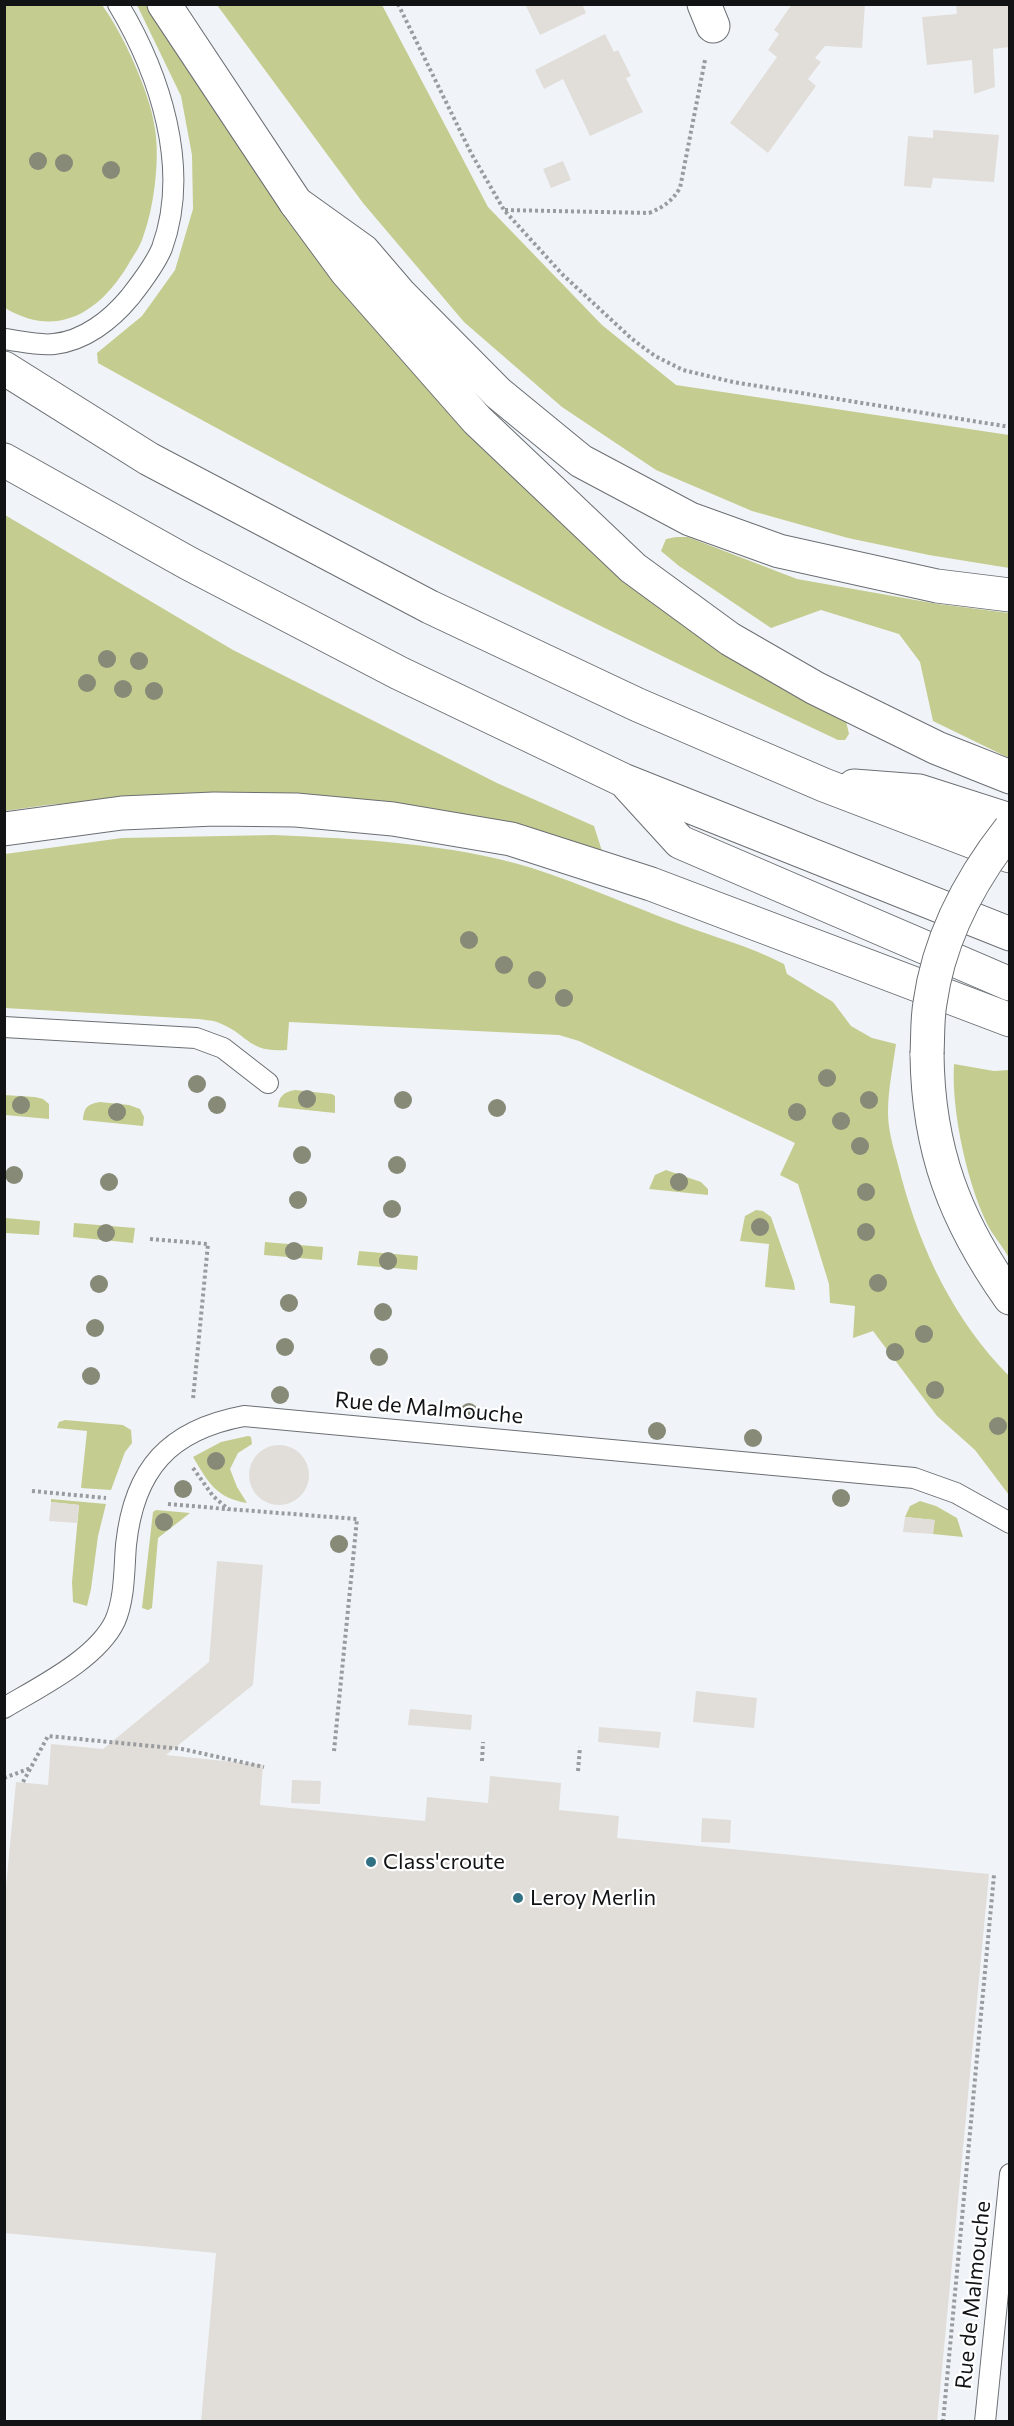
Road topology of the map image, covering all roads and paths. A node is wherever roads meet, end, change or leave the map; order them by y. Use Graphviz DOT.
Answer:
graph roads {
  1 [pos="118,4"];
  2 [pos="164,4"];
  3 [pos="398,4"];
  4 [pos="708,15"];
  5 [pos="296,203"];
  6 [pos="504,210"];
  7 [pos="4,339"];
  8 [pos="4,368"];
  9 [pos="1010,427"];
  10 [pos="4,460"];
  11 [pos="1010,595"];
  12 [pos="1010,777"];
  13 [pos="623,780"];
  14 [pos="824,784"];
  15 [pos="1010,820"];
  16 [pos="4,829"];
  17 [pos="1010,829"];
  18 [pos="1010,856"];
  19 [pos="1010,934"];
  20 [pos="1010,984"];
  21 [pos="1010,1020"];
  22 [pos="4,1026"];
  23 [pos="268,1083"];
  24 [pos="150,1239"];
  25 [pos="1010,1298"];
  26 [pos="190,1432"];
  27 [pos="1010,1523"];
  28 [pos="4,1708"];
  29 [pos="483,1742"];
  30 [pos="580,1746"];
  31 [pos="334,1751"];
  32 [pos="482,1761"];
  33 [pos="264,1767"];
  34 [pos="31,1768"];
  35 [pos="578,1771"];
  36 [pos="4,1778"];
  37 [pos="23,1782"];
  38 [pos="994,1875"];
  39 [pos="1010,2174"];
  40 [pos="943,2421"];
  41 [pos="985,2421"];
  1 -- 7 [label="lane"];
  2 -- 5 [label="main road"];
  3 -- 6 [label="path"];
  4 -- 6 [label="path"];
  5 -- 11 [label="main road"];
  5 -- 12 [label="main road"];
  6 -- 9 [label="path"];
  8 -- 14 [label="main road"];
  10 -- 13 [label="main road"];
  13 -- 19 [label="main road"];
  13 -- 20 [label="main road"];
  14 -- 15 [label="main road"];
  14 -- 18 [label="main road"];
  16 -- 21 [label="main road"];
  17 -- 25 [label="main road, bridge"];
  22 -- 23 [label="lane"];
  24 -- 26 [label="path"];
  26 -- 27 [label="lane, Rue de Malmouche"];
  26 -- 28 [label="lane, Rue de Malmouche"];
  26 -- 31 [label="path"];
  29 -- 32 [label="path"];
  30 -- 35 [label="path"];
  33 -- 34 [label="path"];
  34 -- 36 [label="path"];
  34 -- 37 [label="path"];
  38 -- 40 [label="path"];
  39 -- 41 [label="lane, Rue de Malmouche"];
}
